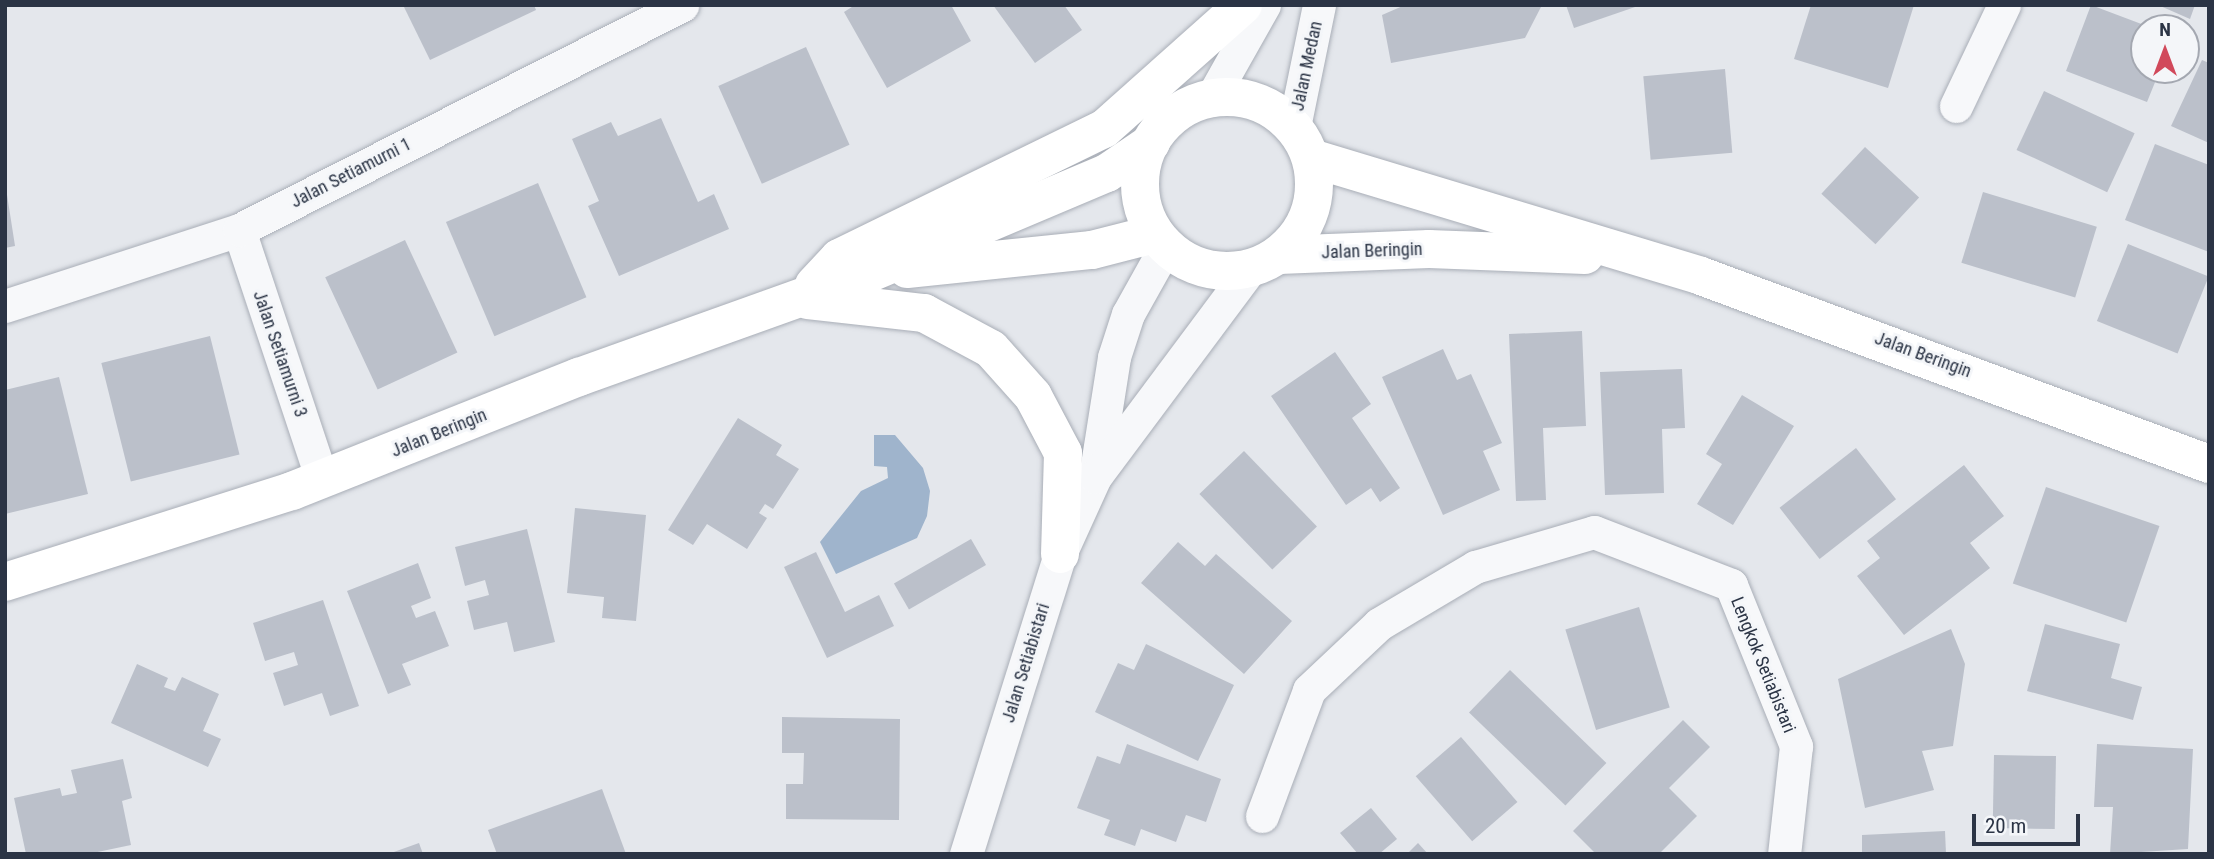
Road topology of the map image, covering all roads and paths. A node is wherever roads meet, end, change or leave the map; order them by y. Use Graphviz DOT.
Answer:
graph roads {
  1 [pos="682,5"];
  2 [pos="1243,5"];
  3 [pos="1264,5"];
  4 [pos="1319,5"];
  5 [pos="2004,5"];
  6 [pos="1210,99"];
  7 [pos="1956,106"];
  8 [pos="1302,142"];
  9 [pos="1150,143"];
  10 [pos="239,230"];
  11 [pos="1161,240"];
  12 [pos="1633,257"];
  13 [pos="1265,261"];
  14 [pos="870,273"];
  15 [pos="800,299"];
  16 [pos="5,306"];
  17 [pos="2209,464"];
  18 [pos="1095,477"];
  19 [pos="322,479"];
  20 [pos="1060,554"];
  21 [pos="5,582"];
  22 [pos="1262,816"];
  23 [pos="966,854"];
  24 [pos="1784,854"];
  1 -- 10 [label="street, Jalan Setiamurni 1"];
  2 -- 15 [label="street"];
  3 -- 6 [label="street"];
  4 -- 8 [label="street, Jalan Medan"];
  5 -- 7 [label="street"];
  6 -- 8 [label="street"];
  6 -- 9 [label="street"];
  8 -- 12 [label="street, Jalan Beringin"];
  8 -- 13 [label="street"];
  9 -- 11 [label="street"];
  9 -- 14 [label="street, Jalan Beringin"];
  10 -- 16 [label="street, Jalan Setiamurni 1"];
  10 -- 19 [label="street, Jalan Setiamurni 3"];
  11 -- 13 [label="street"];
  11 -- 14 [label="street, Jalan Beringin"];
  11 -- 18 [label="street, Jalan Setiabistari"];
  12 -- 13 [label="street, Jalan Beringin"];
  12 -- 17 [label="street, Jalan Beringin"];
  13 -- 18 [label="street, Jalan Setiabistari"];
  14 -- 15 [label="street, Jalan Beringin"];
  15 -- 19 [label="street, Jalan Beringin"];
  15 -- 20 [label="street"];
  18 -- 20 [label="street, Jalan Setiabistari"];
  19 -- 21 [label="street, Jalan Beringin"];
  20 -- 23 [label="street, Jalan Setiabistari"];
  22 -- 24 [label="street, Lengkok Setiabistari"];
}
